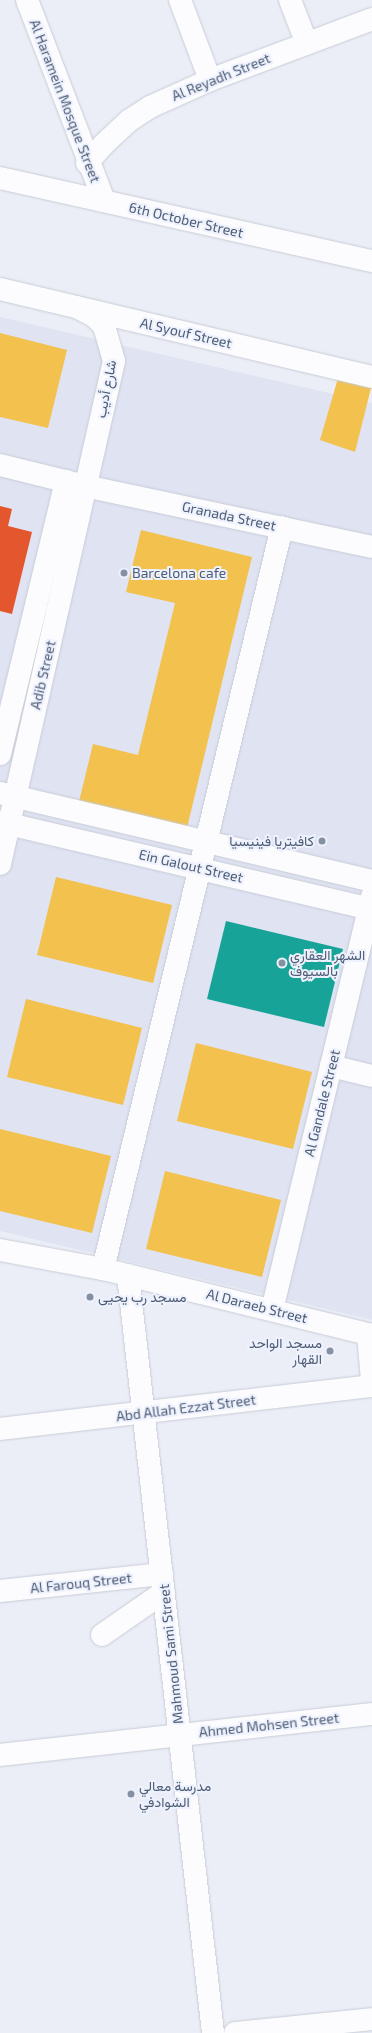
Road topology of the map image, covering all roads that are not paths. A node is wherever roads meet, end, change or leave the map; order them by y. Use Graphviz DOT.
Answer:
graph roads {
  1 [pos="26,0"];
  2 [pos="180,0"];
  3 [pos="290,0"];
  4 [pos="372,19"];
  5 [pos="307,44"];
  6 [pos="210,80"];
  7 [pos="88,163"];
  8 [pos="0,178"];
  9 [pos="104,201"];
  10 [pos="372,261"];
  11 [pos="0,289"];
  12 [pos="76,307"];
  13 [pos="372,377"];
  14 [pos="0,465"];
  15 [pos="76,484"];
  16 [pos="282,527"];
  17 [pos="372,547"];
  18 [pos="0,754"];
  19 [pos="8,795"];
  20 [pos="5,823"];
  21 [pos="206,842"];
  22 [pos="0,864"];
  23 [pos="200,868"];
  24 [pos="372,881"];
  25 [pos="371,904"];
  26 [pos="331,1066"];
  27 [pos="372,1076"];
  28 [pos="0,1250"];
  29 [pos="103,1269"];
  30 [pos="128,1275"];
  31 [pos="272,1310"];
  32 [pos="370,1334"];
  33 [pos="372,1381"];
  34 [pos="372,1386"];
  35 [pos="145,1412"];
  36 [pos="0,1429"];
  37 [pos="163,1583"];
  38 [pos="0,1591"];
  39 [pos="102,1635"];
  40 [pos="372,1714"];
  41 [pos="180,1735"];
  42 [pos="0,1755"];
  43 [pos="372,2019"];
  44 [pos="213,2033"];
  45 [pos="235,2033"];
  1 -- 7 [label="street, Al Haramein Mosque Street"];
  2 -- 6 [label="street"];
  3 -- 5 [label="street"];
  4 -- 5 [label="street, Al Reyadh Street"];
  5 -- 6 [label="street, Al Reyadh Street"];
  6 -- 7 [label="street, Al Reyadh Street"];
  7 -- 9 [label="street, Al Haramein Mosque Street"];
  8 -- 9 [label="street, 6th October Street"];
  9 -- 10 [label="street, 6th October Street"];
  11 -- 12 [label="street, Al Syouf Street"];
  12 -- 13 [label="street, Al Syouf Street"];
  12 -- 15 [label="street, شارع أديب"];
  14 -- 15 [label="street, Granada Street"];
  15 -- 16 [label="street, Granada Street"];
  15 -- 18 [label="street, Adib Street"];
  15 -- 19 [label="street, Adib Street"];
  16 -- 17 [label="street, Granada Street"];
  16 -- 21 [label="street"];
  19 -- 20 [label="street, Adib Street"];
  19 -- 21 [label="street, Ein Galout Street"];
  20 -- 22 [label="street, Adib Street"];
  20 -- 23 [label="street, Ein Galout Street"];
  21 -- 23 [label="street"];
  21 -- 24 [label="street, Ein Galout Street"];
  23 -- 25 [label="street, Ein Galout Street"];
  23 -- 29 [label="street"];
  25 -- 26 [label="street, Al Gandale Street"];
  26 -- 27 [label="street"];
  26 -- 31 [label="street, Al Gandale Street"];
  28 -- 29 [label="street, Al Daraeb Street"];
  29 -- 30 [label="street, Al Daraeb Street"];
  30 -- 31 [label="street, Al Daraeb Street"];
  30 -- 35 [label="street, Mahmoud Sami Street"];
  31 -- 32 [label="street, Al Daraeb Street"];
  32 -- 33 [label="street"];
  34 -- 35 [label="street, Abd Allah Ezzat Street"];
  35 -- 36 [label="street, Abd Allah Ezzat Street"];
  35 -- 37 [label="street, Mahmoud Sami Street"];
  37 -- 38 [label="street, Al Farouq Street"];
  37 -- 39 [label="street"];
  37 -- 41 [label="street, Mahmoud Sami Street"];
  40 -- 41 [label="street, Ahmed Mohsen Street"];
  41 -- 42 [label="street, Ahmed Mohsen Street"];
  41 -- 44 [label="street, Mahmoud Sami Street"];
  43 -- 45 [label="street"];
}
